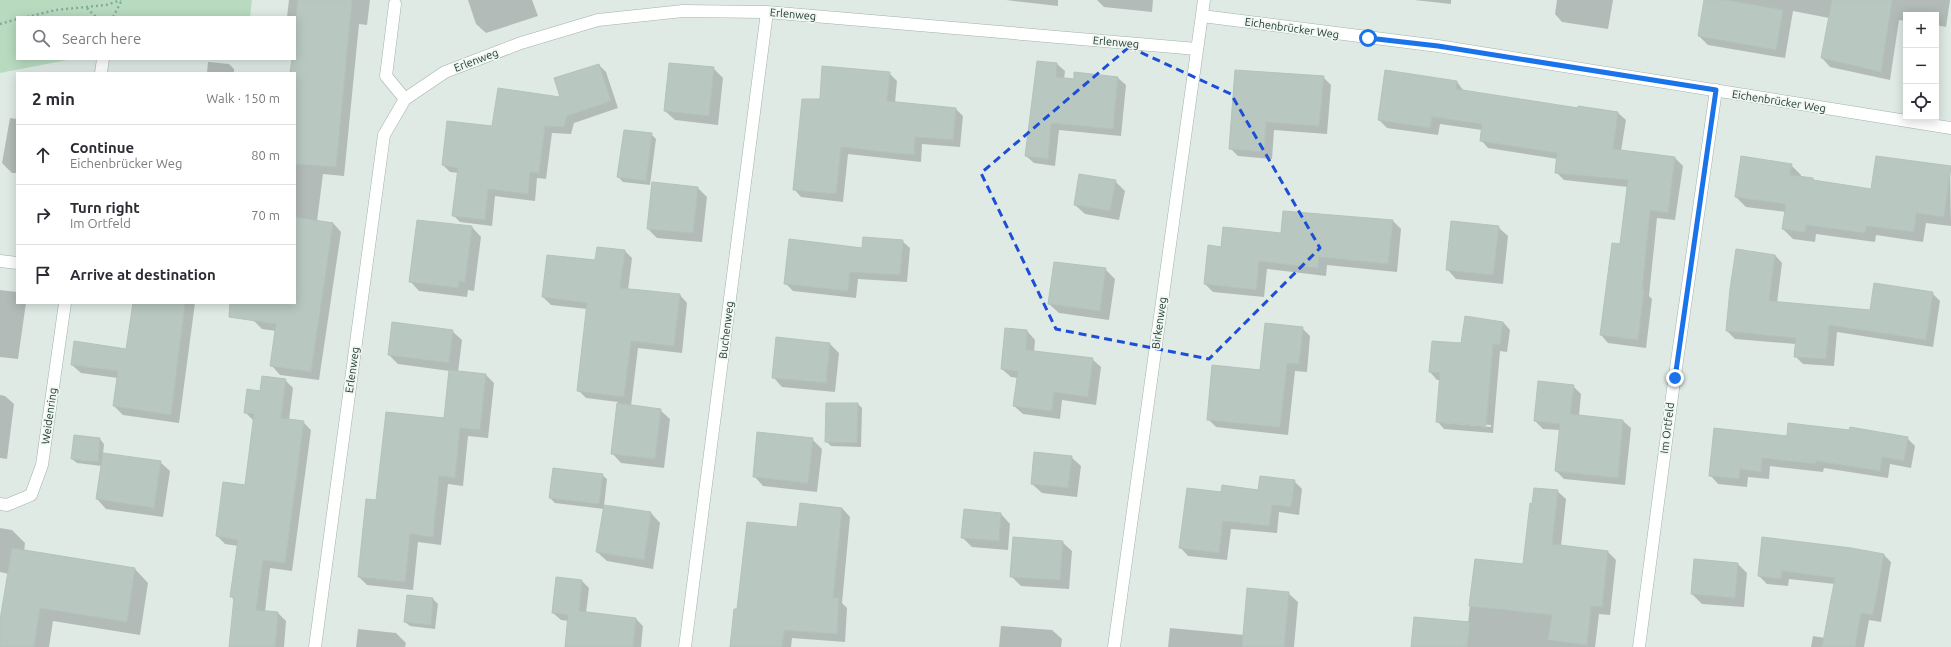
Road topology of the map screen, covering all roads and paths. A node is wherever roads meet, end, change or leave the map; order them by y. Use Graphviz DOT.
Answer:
graph roads {
  1 [pos="122,0"];
  2 [pos="1204,0"];
  3 [pos="395,4"];
  4 [pos="86,7"];
  5 [pos="767,12"];
  6 [pos="30,16"];
  7 [pos="95,16"];
  8 [pos="114,16"];
  9 [pos="1202,16"];
  10 [pos="16,19"];
  11 [pos="0,24"];
  12 [pos="1197,49"];
  13 [pos="103,60"];
  14 [pos="101,72"];
  15 [pos="1716,90"];
  16 [pos="405,99"];
  17 [pos="1951,128"];
  18 [pos="0,261"];
  19 [pos="16,263"];
  20 [pos="65,304"];
  21 [pos="0,504"];
  22 [pos="315,647"];
  23 [pos="685,647"];
  24 [pos="1114,647"];
  25 [pos="1639,647"];
  1 -- 4 [label="path"];
  1 -- 8 [label="path"];
  2 -- 9 [label="street, Birkenweg"];
  3 -- 16 [label="street"];
  4 -- 6 [label="path"];
  4 -- 7 [label="path"];
  5 -- 12 [label="street, Erlenweg"];
  5 -- 16 [label="street, Erlenweg"];
  5 -- 23 [label="street, Buchenweg"];
  9 -- 12 [label="street, Birkenweg"];
  9 -- 15 [label="street, Eichenbrücker Weg"];
  10 -- 11 [label="path"];
  12 -- 24 [label="street, Birkenweg"];
  13 -- 14 [label="street"];
  15 -- 17 [label="street, Eichenbrücker Weg"];
  15 -- 25 [label="street, Im Ortfeld"];
  16 -- 22 [label="street, Erlenweg"];
  18 -- 19 [label="street"];
  20 -- 21 [label="street, Weidenring"];
}
